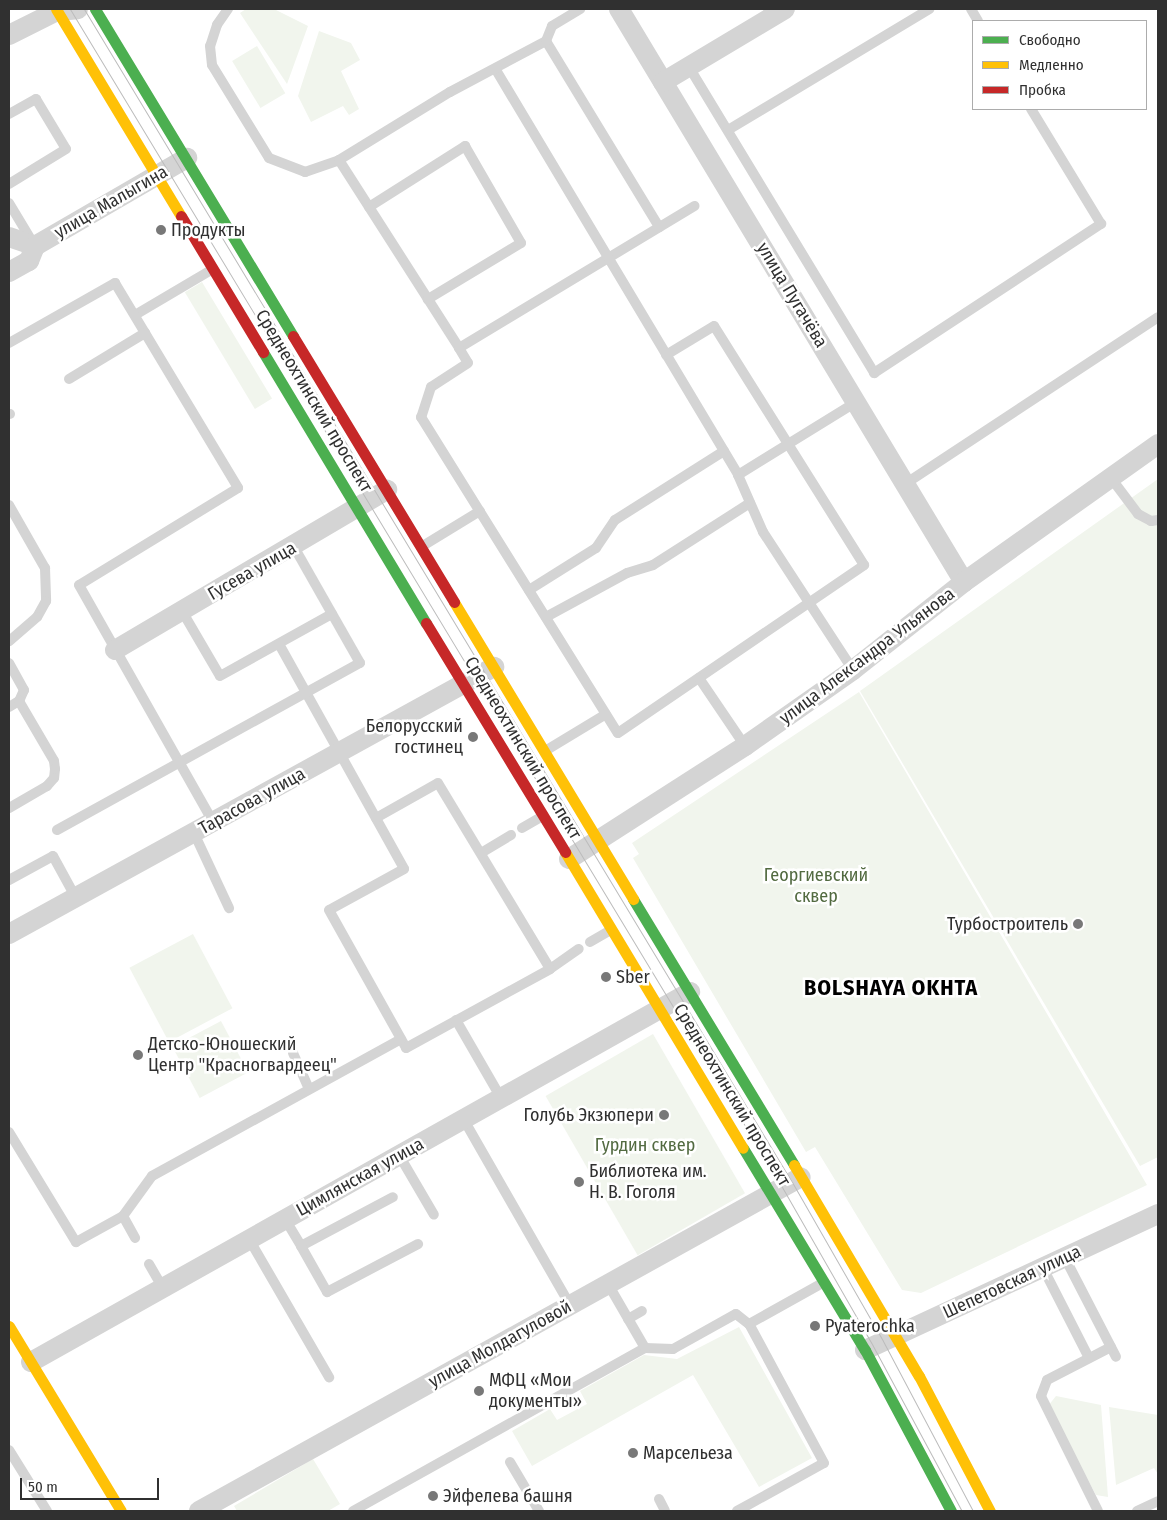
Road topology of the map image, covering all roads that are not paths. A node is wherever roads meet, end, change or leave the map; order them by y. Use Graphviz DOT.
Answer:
graph roads {
  1 [pos="57,9"];
  2 [pos="78,9"];
  3 [pos="95,9"];
  4 [pos="228,9"];
  5 [pos="580,9"];
  6 [pos="619,9"];
  7 [pos="785,9"];
  8 [pos="929,9"];
  9 [pos="971,9"];
  10 [pos="977,20"];
  11 [pos="9,35"];
  12 [pos="546,41"];
  13 [pos="689,66"];
  14 [pos="496,70"];
  15 [pos="663,82"];
  16 [pos="1032,110"];
  17 [pos="9,114"];
  18 [pos="728,130"];
  19 [pos="187,158"];
  20 [pos="339,160"];
  21 [pos="158,175"];
  22 [pos="9,184"];
  23 [pos="9,203"];
  24 [pos="694,206"];
  25 [pos="369,207"];
  26 [pos="659,227"];
  27 [pos="9,237"];
  28 [pos="35,246"];
  29 [pos="608,258"];
  30 [pos="214,268"];
  31 [pos="9,272"];
  32 [pos="428,299"];
  33 [pos="134,315"];
  34 [pos="1158,317"];
  35 [pos="145,333"];
  36 [pos="9,343"];
  37 [pos="459,348"];
  38 [pos="666,355"];
  39 [pos="69,379"];
  40 [pos="856,402"];
  41 [pos="1158,444"];
  42 [pos="787,445"];
  43 [pos="724,451"];
  44 [pos="738,475"];
  45 [pos="1111,478"];
  46 [pos="905,484"];
  47 [pos="387,490"];
  48 [pos="750,503"];
  49 [pos="9,505"];
  50 [pos="358,508"];
  51 [pos="480,511"];
  52 [pos="1158,520"];
  53 [pos="294,546"];
  54 [pos="421,546"];
  55 [pos="964,582"];
  56 [pos="529,590"];
  57 [pos="809,603"];
  58 [pos="182,611"];
  59 [pos="332,614"];
  60 [pos="546,617"];
  61 [pos="9,641"];
  62 [pos="279,644"];
  63 [pos="115,650"];
  64 [pos="9,663"];
  65 [pos="494,668"];
  66 [pos="853,670"];
  67 [pos="699,678"];
  68 [pos="465,685"];
  69 [pos="307,693"];
  70 [pos="19,701"];
  71 [pos="9,707"];
  72 [pos="606,714"];
  73 [pos="744,746"];
  74 [pos="545,751"];
  75 [pos="340,753"];
  76 [pos="179,763"];
  77 [pos="9,808"];
  78 [pos="543,816"];
  79 [pos="376,818"];
  80 [pos="213,822"];
  81 [pos="522,828"];
  82 [pos="57,830"];
  83 [pos="194,833"];
  84 [pos="511,835"];
  85 [pos="599,840"];
  86 [pos="481,853"];
  87 [pos="569,858"];
  88 [pos="9,880"];
  89 [pos="76,898"];
  90 [pos="229,908"];
  91 [pos="612,929"];
  92 [pos="9,934"];
  93 [pos="590,942"];
  94 [pos="579,949"];
  95 [pos="550,969"];
  96 [pos="690,992"];
  97 [pos="660,1009"];
  98 [pos="456,1020"];
  99 [pos="400,1039"];
  100 [pos="293,1053"];
  101 [pos="309,1089"];
  102 [pos="501,1098"];
  103 [pos="464,1120"];
  104 [pos="9,1132"];
  105 [pos="399,1156"];
  106 [pos="801,1177"];
  107 [pos="771,1193"];
  108 [pos="393,1197"];
  109 [pos="1158,1214"];
  110 [pos="434,1215"];
  111 [pos="123,1216"];
  112 [pos="285,1219"];
  113 [pos="135,1238"];
  114 [pos="250,1239"];
  115 [pos="418,1244"];
  116 [pos="301,1246"];
  117 [pos="1064,1258"];
  118 [pos="150,1264"];
  119 [pos="1043,1268"];
  120 [pos="824,1282"];
  121 [pos="608,1284"];
  122 [pos="163,1288"];
  123 [pos="570,1305"];
  124 [pos="642,1311"];
  125 [pos="628,1319"];
  126 [pos="748,1324"];
  127 [pos="9,1326"];
  128 [pos="895,1335"];
  129 [pos="13,1341"];
  130 [pos="1111,1347"];
  131 [pos="644,1348"];
  132 [pos="865,1350"];
  133 [pos="1116,1357"];
  134 [pos="1089,1358"];
  135 [pos="31,1362"];
  136 [pos="329,1377"];
  137 [pos="9,1450"];
  138 [pos="510,1462"];
  139 [pos="659,1499"];
  140 [pos="1158,1501"];
  141 [pos="223,1505"];
  142 [pos="47,1511"];
  143 [pos="121,1511"];
  144 [pos="199,1511"];
  145 [pos="353,1511"];
  146 [pos="539,1511"];
  147 [pos="665,1511"];
  148 [pos="736,1511"];
  149 [pos="951,1511"];
  150 [pos="990,1511"];
  151 [pos="1098,1511"];
  152 [pos="1137,1511"];
  1 -- 2 [label="street"];
  1 -- 11 [label="street"];
  1 -- 21 [label="main road, Среднеохтинский проспект"];
  3 -- 19 [label="main road, Среднеохтинский проспект"];
  4 -- 20 [label="lane"];
  5 -- 12 [label="lane"];
  6 -- 15 [label="street, улица Пугачёва"];
  7 -- 13 [label="street"];
  8 -- 18 [label="lane"];
  9 -- 10 [label="lane"];
  12 -- 14 [label="lane"];
  12 -- 26 [label="lane"];
  13 -- 15 [label="street"];
  13 -- 18 [label="lane"];
  14 -- 20 [label="lane"];
  14 -- 29 [label="lane"];
  15 -- 40 [label="street, улица Пугачёва"];
  16 -- 18 [label="lane"];
  17 -- 22 [label="lane"];
  19 -- 21 [label="street, улица Малыгина"];
  19 -- 47 [label="main road, Среднеохтинский проспект"];
  20 -- 25 [label="lane"];
  21 -- 28 [label="street, улица Малыгина"];
  21 -- 30 [label="main road, Среднеохтинский проспект"];
  23 -- 28 [label="lane"];
  24 -- 26 [label="lane"];
  25 -- 32 [label="lane"];
  25 -- 32 [label="lane"];
  26 -- 29 [label="lane"];
  27 -- 28 [label="street, улица Малыгина"];
  28 -- 31 [label="street, улица Малыгина"];
  29 -- 37 [label="lane"];
  29 -- 38 [label="lane"];
  30 -- 33 [label="lane"];
  30 -- 50 [label="main road, Среднеохтинский проспект"];
  32 -- 37 [label="lane"];
  33 -- 35 [label="lane"];
  33 -- 36 [label="lane"];
  34 -- 46 [label="lane"];
  35 -- 39 [label="lane"];
  35 -- 63 [label="lane"];
  37 -- 51 [label="lane"];
  38 -- 42 [label="lane"];
  38 -- 43 [label="lane"];
  40 -- 42 [label="lane"];
  40 -- 46 [label="street, улица Пугачёва"];
  41 -- 45 [label="street, улица Александра Ульянова"];
  42 -- 44 [label="lane"];
  42 -- 57 [label="lane"];
  43 -- 44 [label="lane"];
  43 -- 56 [label="lane"];
  44 -- 48 [label="lane"];
  45 -- 52 [label="lane"];
  45 -- 55 [label="street, улица Александра Ульянова"];
  46 -- 55 [label="street, улица Пугачёва"];
  47 -- 50 [label="street, Гусева улица"];
  47 -- 54 [label="main road, Среднеохтинский проспект"];
  48 -- 57 [label="lane"];
  48 -- 60 [label="lane"];
  49 -- 61 [label="lane"];
  50 -- 53 [label="street, Гусева улица"];
  50 -- 68 [label="main road, Среднеохтинский проспект"];
  51 -- 54 [label="lane"];
  51 -- 56 [label="lane"];
  53 -- 58 [label="street, Гусева улица"];
  53 -- 59 [label="lane"];
  54 -- 65 [label="main road, Среднеохтинский проспект"];
  55 -- 66 [label="street, улица Александра Ульянова"];
  56 -- 60 [label="lane"];
  57 -- 66 [label="lane"];
  57 -- 67 [label="lane"];
  58 -- 62 [label="lane"];
  58 -- 63 [label="street, Гусева улица"];
  59 -- 62 [label="lane"];
  59 -- 69 [label="lane"];
  60 -- 72 [label="lane"];
  62 -- 69 [label="lane"];
  63 -- 76 [label="lane"];
  64 -- 70 [label="lane"];
  65 -- 68 [label="street, Тарасова улица"];
  65 -- 74 [label="main road, Среднеохтинский проспект"];
  66 -- 73 [label="street, улица Александра Ульянова"];
  67 -- 72 [label="lane"];
  67 -- 73 [label="lane"];
  68 -- 75 [label="street, Тарасова улица"];
  68 -- 78 [label="main road, Среднеохтинский проспект"];
  69 -- 75 [label="lane"];
  69 -- 76 [label="lane"];
  70 -- 71 [label="lane"];
  70 -- 77 [label="lane"];
  72 -- 74 [label="lane"];
  73 -- 85 [label="street, улица Александра Ульянова"];
  74 -- 85 [label="main road, Среднеохтинский проспект"];
  75 -- 79 [label="lane"];
  75 -- 80 [label="street, Тарасова улица"];
  76 -- 80 [label="lane"];
  76 -- 82 [label="lane"];
  78 -- 81 [label="lane"];
  78 -- 87 [label="main road, Среднеохтинский проспект"];
  79 -- 86 [label="lane"];
  79 -- 99 [label="lane"];
  80 -- 83 [label="street, Тарасова улица"];
  83 -- 89 [label="street, Тарасова улица"];
  83 -- 90 [label="lane"];
  84 -- 86 [label="lane"];
  85 -- 87 [label="street, улица Александра Ульянова"];
  85 -- 96 [label="main road, Среднеохтинский проспект"];
  86 -- 95 [label="lane"];
  87 -- 91 [label="main road, Среднеохтинский проспект"];
  88 -- 89 [label="lane"];
  89 -- 92 [label="street, Тарасова улица"];
  91 -- 93 [label="lane"];
  91 -- 97 [label="main road, Среднеохтинский проспект"];
  94 -- 95 [label="lane"];
  95 -- 98 [label="lane"];
  96 -- 97 [label="street, Цимлянская улица"];
  96 -- 106 [label="main road, Среднеохтинский проспект"];
  97 -- 102 [label="street, Цимлянская улица"];
  97 -- 107 [label="main road, Среднеохтинский проспект"];
  98 -- 99 [label="lane"];
  98 -- 102 [label="lane"];
  99 -- 101 [label="lane"];
  100 -- 101 [label="lane"];
  101 -- 111 [label="lane"];
  102 -- 103 [label="street, Цимлянская улица"];
  103 -- 105 [label="street, Цимлянская улица"];
  103 -- 123 [label="lane"];
  104 -- 111 [label="lane"];
  105 -- 110 [label="lane"];
  105 -- 112 [label="street, Цимлянская улица"];
  106 -- 107 [label="street, улица Молдагуловой"];
  106 -- 128 [label="main road, Среднеохтинский проспект"];
  107 -- 120 [label="main road, Среднеохтинский проспект"];
  107 -- 121 [label="street, улица Молдагуловой"];
  108 -- 116 [label="lane"];
  109 -- 117 [label="street, Шепетовская улица"];
  111 -- 113 [label="lane"];
  112 -- 114 [label="street, Цимлянская улица"];
  112 -- 116 [label="lane"];
  114 -- 122 [label="street, Цимлянская улица"];
  114 -- 136 [label="lane"];
  115 -- 116 [label="lane"];
  117 -- 119 [label="street, Шепетовская улица"];
  117 -- 130 [label="lane"];
  118 -- 122 [label="lane"];
  119 -- 128 [label="street, Шепетовская улица"];
  119 -- 134 [label="lane"];
  120 -- 126 [label="lane"];
  120 -- 132 [label="main road, Среднеохтинский проспект"];
  121 -- 123 [label="street, улица Молдагуловой"];
  121 -- 125 [label="lane"];
  122 -- 135 [label="street, Цимлянская улица"];
  123 -- 141 [label="street, улица Молдагуловой"];
  124 -- 125 [label="lane"];
  125 -- 131 [label="lane"];
  126 -- 131 [label="lane"];
  126 -- 148 [label="lane"];
  127 -- 129 [label="main road"];
  128 -- 132 [label="street, Шепетовская улица"];
  128 -- 150 [label="main road, Среднеохтинский проспект"];
  129 -- 135 [label="main road"];
  130 -- 133 [label="lane"];
  130 -- 134 [label="lane"];
  131 -- 145 [label="lane"];
  132 -- 149 [label="main road, Среднеохтинский проспект"];
  134 -- 151 [label="lane"];
  135 -- 143 [label="main road"];
  137 -- 142 [label="lane"];
  138 -- 146 [label="lane"];
  139 -- 147 [label="lane"];
  140 -- 152 [label="lane"];
  141 -- 144 [label="street, улица Молдагуловой"];
}
